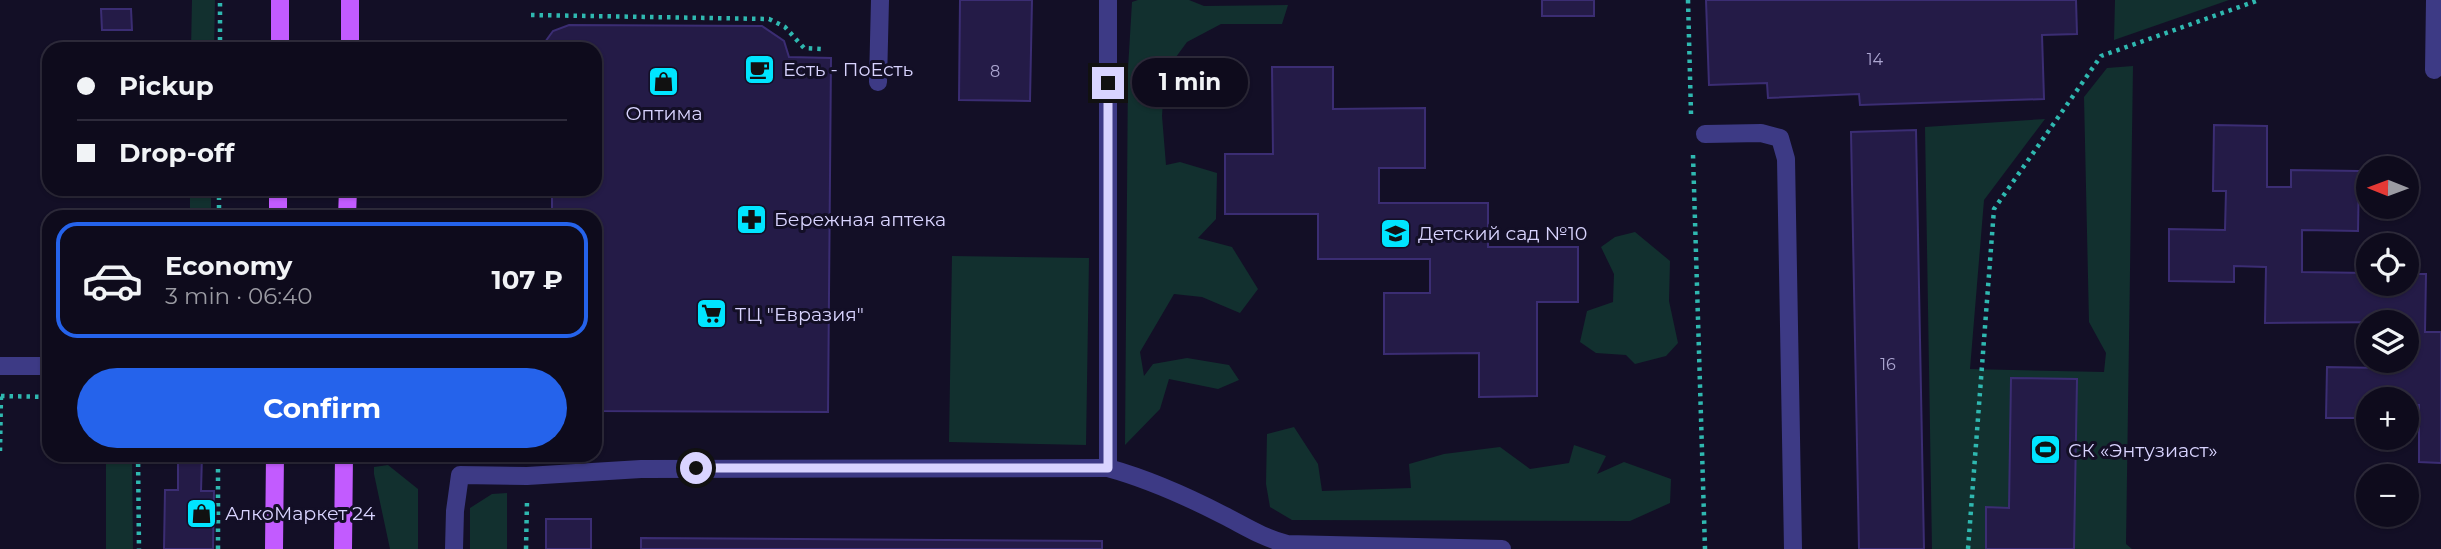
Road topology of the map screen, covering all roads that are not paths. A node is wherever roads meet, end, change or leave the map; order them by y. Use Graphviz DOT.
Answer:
graph roads {
  1 [pos="280,0"];
  2 [pos="350,0"];
  3 [pos="880,0"];
  4 [pos="1108,0"];
  5 [pos="2435,0"];
  6 [pos="280,42"];
  7 [pos="350,42"];
  8 [pos="2434,70"];
  9 [pos="878,82"];
  10 [pos="1704,134"];
  11 [pos="0,366"];
  12 [pos="42,366"];
  13 [pos="275,462"];
  14 [pos="344,462"];
  15 [pos="1108,468"];
  16 [pos="274,549"];
  17 [pos="343,549"];
  18 [pos="454,549"];
  19 [pos="1502,549"];
  20 [pos="1793,549"];
  1 -- 6 [label="main road"];
  2 -- 7 [label="main road"];
  3 -- 9 [label="street"];
  4 -- 15 [label="street"];
  5 -- 8 [label="street"];
  10 -- 20 [label="street"];
  11 -- 12 [label="street"];
  13 -- 16 [label="main road"];
  14 -- 17 [label="main road"];
  15 -- 18 [label="street"];
  15 -- 19 [label="street"];
}
